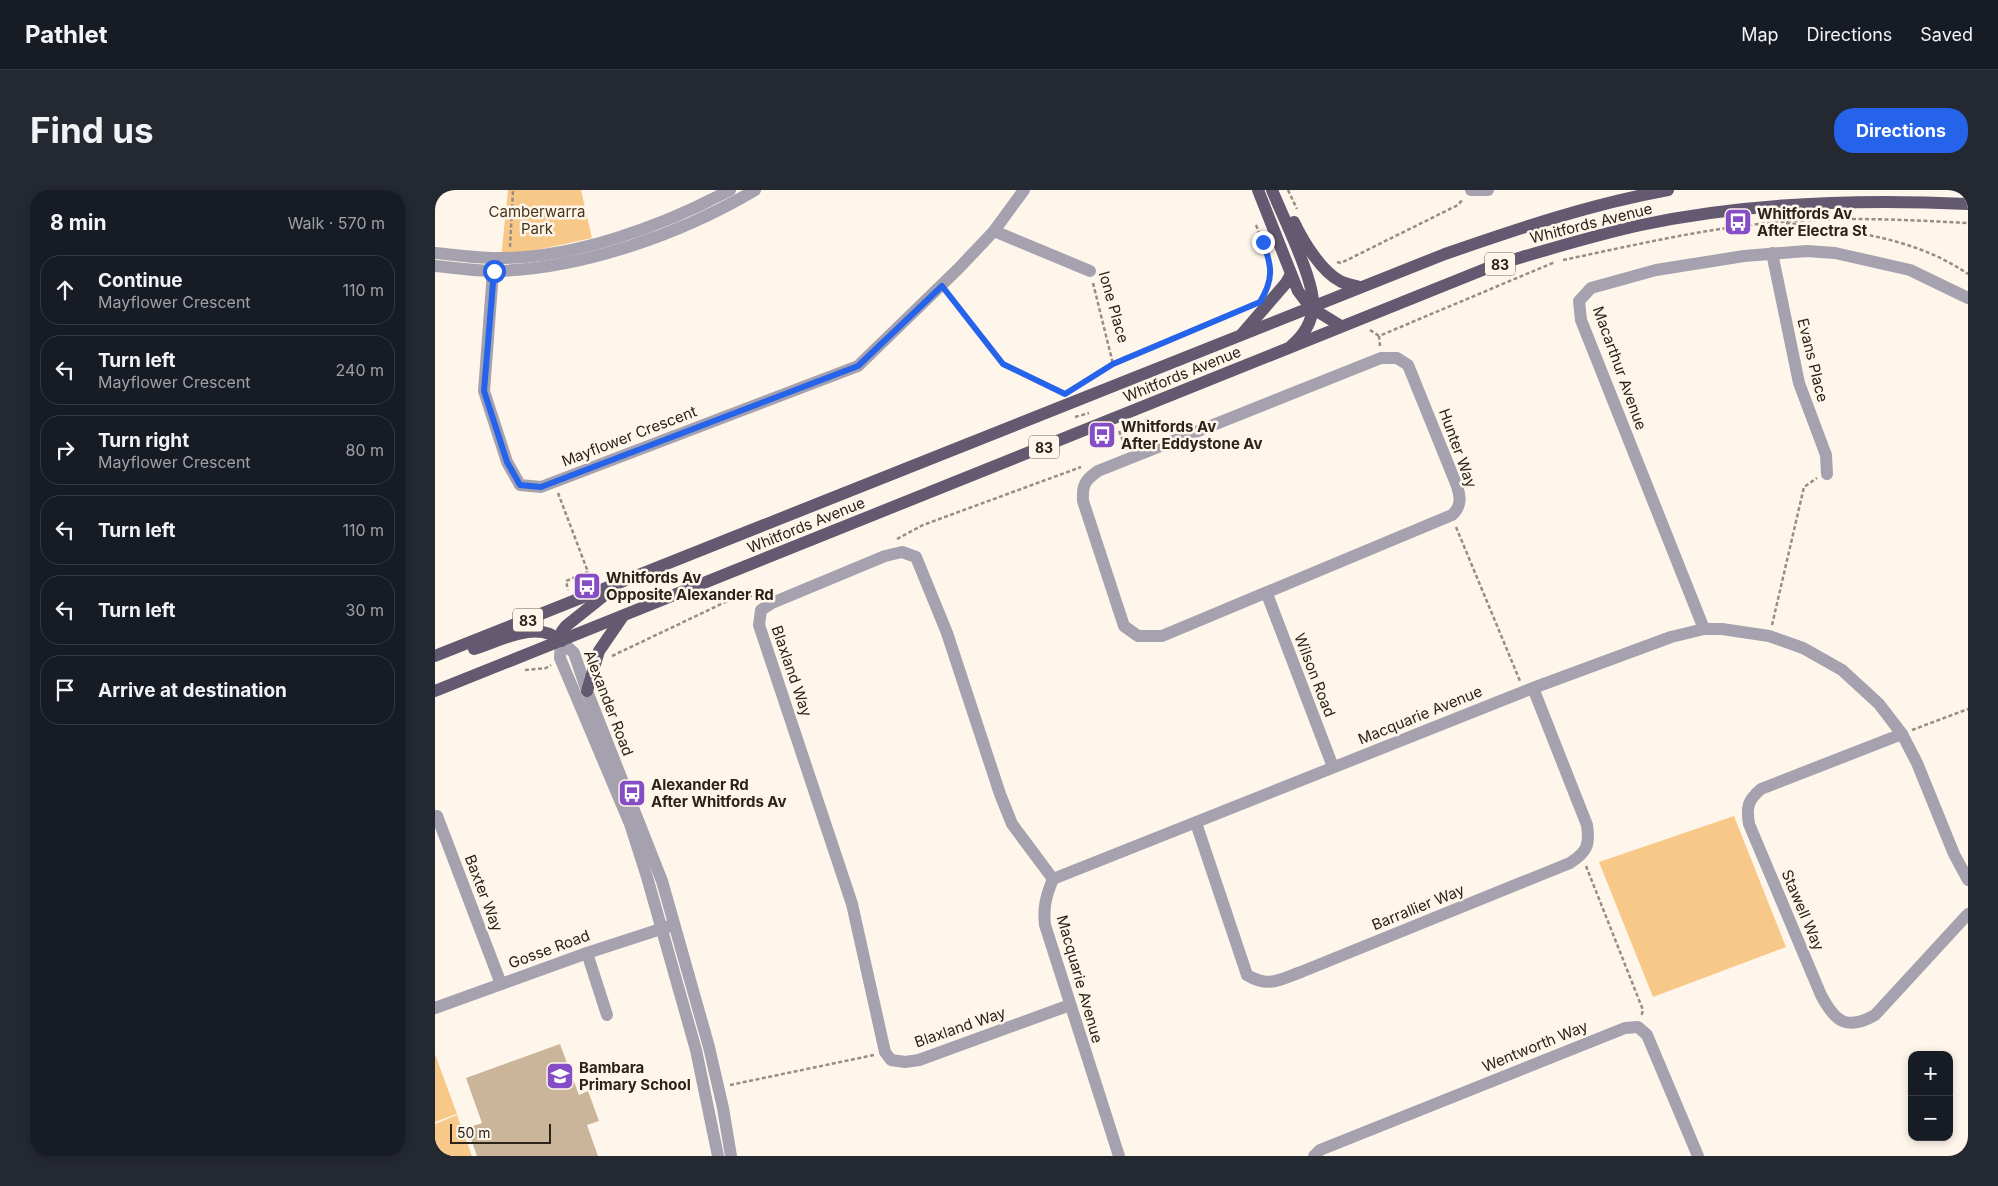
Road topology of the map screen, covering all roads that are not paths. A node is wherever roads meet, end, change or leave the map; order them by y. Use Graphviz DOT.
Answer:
graph roads {
  1 [pos="730,190"];
  2 [pos="755,190"];
  3 [pos="1024,190"];
  4 [pos="1258,190"];
  5 [pos="1272,190"];
  6 [pos="1279,190"];
  7 [pos="1488,190"];
  8 [pos="1668,190"];
  9 [pos="1467,194"];
  10 [pos="1968,204"];
  11 [pos="993,231"];
  12 [pos="435,253"];
  13 [pos="1773,253"];
  14 [pos="494,265"];
  15 [pos="435,266"];
  16 [pos="1090,271"];
  17 [pos="1291,274"];
  18 [pos="1359,287"];
  19 [pos="1968,298"];
  20 [pos="1312,308"];
  21 [pos="1341,326"];
  22 [pos="1240,336"];
  23 [pos="1283,352"];
  24 [pos="1827,474"];
  25 [pos="620,584"];
  26 [pos="1267,594"];
  27 [pos="623,616"];
  28 [pos="1704,629"];
  29 [pos="561,641"];
  30 [pos="435,656"];
  31 [pos="435,661"];
  32 [pos="1529,690"];
  33 [pos="435,691"];
  34 [pos="587,692"];
  35 [pos="1901,734"];
  36 [pos="1333,767"];
  37 [pos="435,817"];
  38 [pos="1196,823"];
  39 [pos="1053,880"];
  40 [pos="1968,880"];
  41 [pos="1968,914"];
  42 [pos="668,926"];
  43 [pos="587,953"];
  44 [pos="501,984"];
  45 [pos="1070,1005"];
  46 [pos="435,1008"];
  47 [pos="607,1015"];
  48 [pos="719,1156"];
  49 [pos="731,1156"];
  50 [pos="1119,1156"];
  51 [pos="1314,1156"];
  52 [pos="1698,1156"];
  1 -- 14 [label="street"];
  2 -- 14 [label="street"];
  3 -- 11 [label="street, Mayflower Crescent"];
  4 -- 17 [label="main road"];
  5 -- 20 [label="main road"];
  6 -- 18 [label="main road"];
  7 -- 9 [label="street"];
  8 -- 18 [label="main road, Whitfords Avenue / 83"];
  10 -- 21 [label="main road, Whitfords Avenue / 83"];
  11 -- 14 [label="street, Mayflower Crescent"];
  11 -- 16 [label="street, Ione Place"];
  12 -- 14 [label="street"];
  13 -- 19 [label="street, Macarthur Avenue"];
  13 -- 24 [label="street, Evans Place"];
  13 -- 28 [label="street, Macarthur Avenue"];
  14 -- 15 [label="street"];
  17 -- 20 [label="main road"];
  17 -- 22 [label="main road"];
  18 -- 20 [label="main road, Whitfords Avenue / 83"];
  20 -- 21 [label="main road"];
  20 -- 22 [label="main road, Whitfords Avenue / 83"];
  20 -- 23 [label="main road"];
  21 -- 23 [label="main road, Whitfords Avenue / 83"];
  22 -- 25 [label="main road, Whitfords Avenue / 83"];
  23 -- 27 [label="main road, Whitfords Avenue / 83"];
  25 -- 29 [label="main road"];
  25 -- 30 [label="main road, Whitfords Avenue / 83"];
  26 -- 26 [label="street, Hunter Way"];
  26 -- 36 [label="street, Wilson Road"];
  27 -- 29 [label="main road, Whitfords Avenue / 83"];
  27 -- 34 [label="main road"];
  28 -- 32 [label="street, Macquarie Avenue"];
  28 -- 35 [label="street, Macquarie Avenue"];
  29 -- 31 [label="main road"];
  29 -- 33 [label="main road, Whitfords Avenue / 83"];
  29 -- 34 [label="street, Alexander Road"];
  29 -- 42 [label="street, Alexander Road"];
  32 -- 36 [label="street, Macquarie Avenue"];
  32 -- 38 [label="street, Barrallier Way"];
  34 -- 42 [label="street, Alexander Road"];
  35 -- 40 [label="street, Macquarie Avenue"];
  35 -- 41 [label="street, Stawell Way"];
  36 -- 38 [label="street, Macquarie Avenue"];
  37 -- 44 [label="street, Baxter Way"];
  38 -- 39 [label="street, Macquarie Avenue"];
  39 -- 45 [label="street, Macquarie Avenue"];
  39 -- 45 [label="street, Blaxland Way"];
  42 -- 43 [label="street, Gosse Road"];
  42 -- 48 [label="street, Alexander Road"];
  42 -- 49 [label="street, Alexander Road"];
  43 -- 44 [label="street, Gosse Road"];
  43 -- 47 [label="street"];
  44 -- 46 [label="street, Gosse Road"];
  45 -- 50 [label="street, Macquarie Avenue"];
  51 -- 52 [label="street, Wentworth Way"];
}
